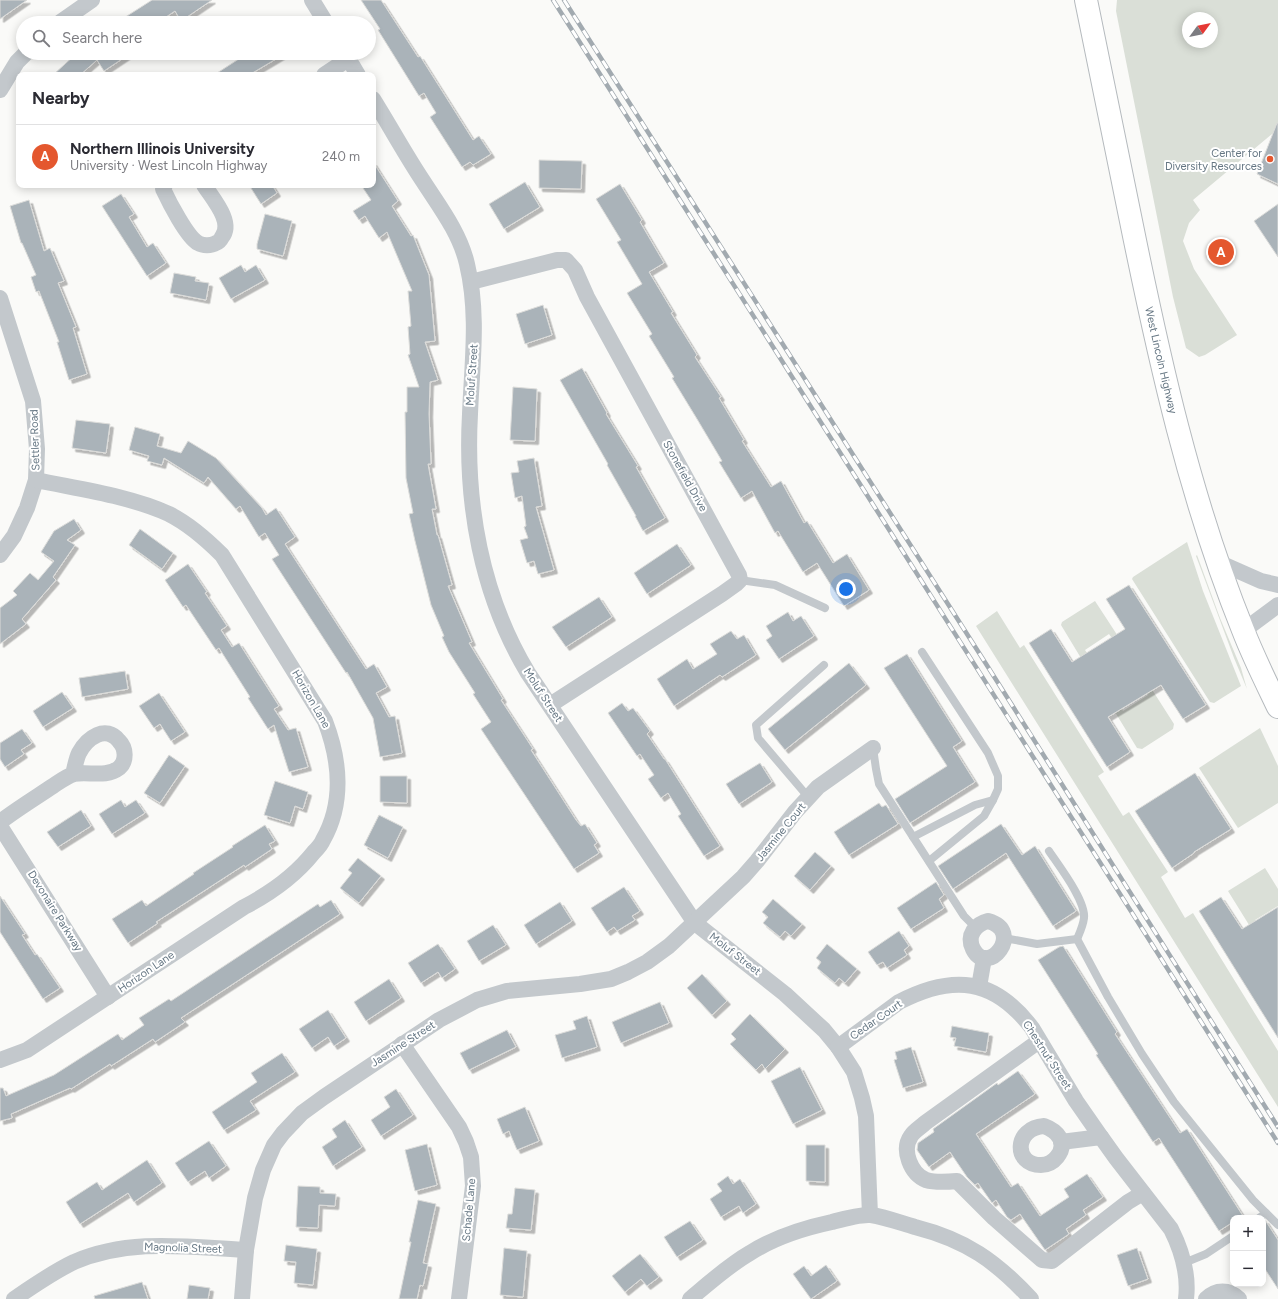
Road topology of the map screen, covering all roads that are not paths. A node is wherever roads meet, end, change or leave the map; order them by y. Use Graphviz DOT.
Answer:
graph roads {
  1 [pos="92,0"];
  2 [pos="312,0"];
  3 [pos="1086,0"];
  4 [pos="69,16"];
  5 [pos="322,16"];
  6 [pos="19,60"];
  7 [pos="341,60"];
  8 [pos="349,60"];
  9 [pos="327,72"];
  10 [pos="356,72"];
  11 [pos="0,90"];
  12 [pos="376,104"];
  13 [pos="164,188"];
  14 [pos="206,188"];
  15 [pos="471,282"];
  16 [pos="0,298"];
  17 [pos="36,480"];
  18 [pos="0,555"];
  19 [pos="1218,562"];
  20 [pos="740,580"];
  21 [pos="1278,585"];
  22 [pos="1278,605"];
  23 [pos="825,608"];
  24 [pos="1243,631"];
  25 [pos="922,652"];
  26 [pos="824,665"];
  27 [pos="550,705"];
  28 [pos="1278,707"];
  29 [pos="873,748"];
  30 [pos="73,774"];
  31 [pos="808,798"];
  32 [pos="993,800"];
  33 [pos="0,822"];
  34 [pos="0,826"];
  35 [pos="913,837"];
  36 [pos="1049,851"];
  37 [pos="929,861"];
  38 [pos="695,923"];
  39 [pos="975,927"];
  40 [pos="1004,938"];
  41 [pos="1077,939"];
  42 [pos="984,958"];
  43 [pos="979,987"];
  44 [pos="108,997"];
  45 [pos="1040,1041"];
  46 [pos="402,1044"];
  47 [pos="838,1047"];
  48 [pos="0,1060"];
  49 [pos="1101,1137"];
  50 [pos="1061,1142"];
  51 [pos="1143,1193"];
  52 [pos="870,1215"];
  53 [pos="1262,1215"];
  54 [pos="1266,1218"];
  55 [pos="1278,1225"];
  56 [pos="1230,1238"];
  57 [pos="246,1250"];
  58 [pos="1184,1263"];
  59 [pos="14,1299"];
  60 [pos="242,1299"];
  61 [pos="459,1299"];
  62 [pos="690,1299"];
  63 [pos="1031,1299"];
  64 [pos="1186,1299"];
  65 [pos="1206,1299"];
  66 [pos="1239,1299"];
  1 -- 4 [label="street"];
  2 -- 5 [label="street"];
  3 -- 19 [label="main road, West Lincoln Highway"];
  6 -- 11 [label="street"];
  7 -- 9 [label="street"];
  8 -- 10 [label="street"];
  12 -- 15 [label="street, Moluf Street"];
  13 -- 14 [label="street"];
  15 -- 20 [label="street, Stonefield Drive"];
  15 -- 27 [label="street, Moluf Street"];
  16 -- 17 [label="street, Settler Road"];
  17 -- 18 [label="street, Settler Road"];
  17 -- 44 [label="street, Horizon Lane"];
  19 -- 21 [label="street"];
  19 -- 24 [label="main road, West Lincoln Highway"];
  20 -- 23 [label="lane"];
  20 -- 27 [label="street"];
  22 -- 24 [label="street"];
  24 -- 28 [label="main road, West Lincoln Highway"];
  25 -- 32 [label="lane"];
  26 -- 31 [label="lane"];
  27 -- 38 [label="street, Moluf Street"];
  29 -- 31 [label="street, Jasmine Court"];
  29 -- 35 [label="lane"];
  30 -- 33 [label="street"];
  31 -- 38 [label="street, Jasmine Court"];
  32 -- 35 [label="lane"];
  32 -- 37 [label="lane"];
  34 -- 44 [label="street, Devonaire Parkway"];
  35 -- 37 [label="lane"];
  36 -- 41 [label="lane"];
  37 -- 39 [label="lane"];
  38 -- 46 [label="street, Jasmine Street"];
  38 -- 47 [label="street, Moluf Street"];
  39 -- 40 [label="street"];
  39 -- 42 [label="street"];
  40 -- 41 [label="lane"];
  40 -- 42 [label="street"];
  41 -- 53 [label="lane"];
  42 -- 43 [label="street"];
  43 -- 45 [label="street, Chestnut Street"];
  43 -- 47 [label="street, Cedar Court"];
  44 -- 48 [label="street, Horizon Lane"];
  45 -- 49 [label="street, Chestnut Street"];
  45 -- 51 [label="street"];
  46 -- 57 [label="street, Jasmine Street"];
  46 -- 61 [label="street, Schade Lane"];
  47 -- 52 [label="street, Moluf Street"];
  49 -- 50 [label="street"];
  49 -- 51 [label="street, Chestnut Street"];
  51 -- 58 [label="street, Chestnut Street"];
  52 -- 62 [label="street"];
  52 -- 63 [label="street"];
  54 -- 55 [label="lane"];
  56 -- 58 [label="lane"];
  57 -- 59 [label="street, Magnolia Street"];
  57 -- 60 [label="street, Jasmine Street"];
  58 -- 64 [label="street, Chestnut Street"];
  65 -- 66 [label="street"];
}
